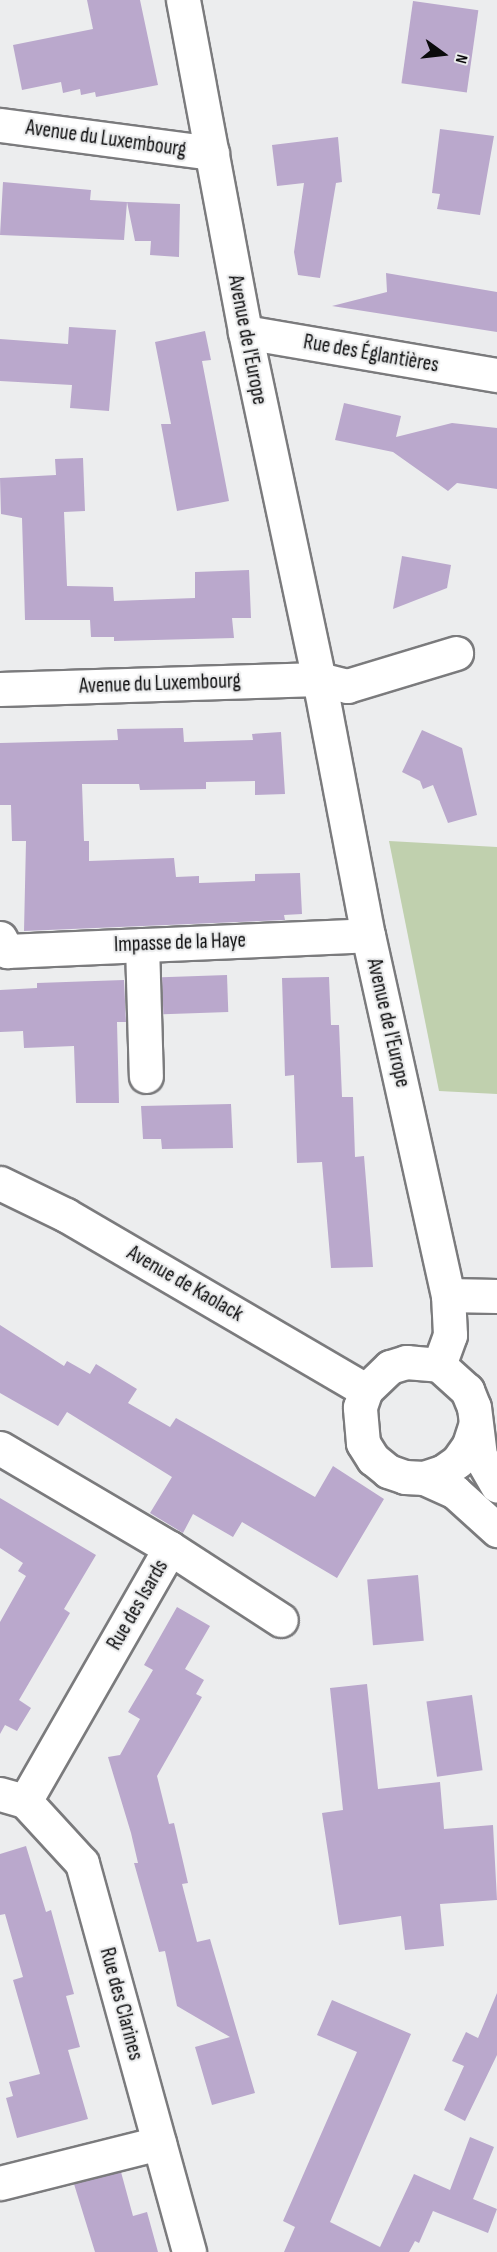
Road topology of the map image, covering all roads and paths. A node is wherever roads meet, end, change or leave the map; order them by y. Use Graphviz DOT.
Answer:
graph roads {
  1 [pos="183,0"];
  2 [pos="0,125"];
  3 [pos="212,153"];
  4 [pos="245,332"];
  5 [pos="497,375"];
  6 [pos="456,653"];
  7 [pos="319,680"];
  8 [pos="0,689"];
  9 [pos="368,935"];
  10 [pos="0,938"];
  11 [pos="142,945"];
  12 [pos="146,1076"];
  13 [pos="0,1183"];
  14 [pos="448,1295"];
  15 [pos="497,1296"];
  16 [pos="439,1365"];
  17 [pos="366,1390"];
  18 [pos="475,1426"];
  19 [pos="0,1448"];
  20 [pos="424,1478"];
  21 [pos="497,1485"];
  22 [pos="497,1530"];
  23 [pos="170,1548"];
  24 [pos="281,1620"];
  25 [pos="13,1798"];
  26 [pos="159,2143"];
  27 [pos="0,2183"];
  28 [pos="189,2252"];
  1 -- 3 [label="street, Avenue de l'Europe"];
  2 -- 3 [label="street, Avenue du Luxembourg"];
  3 -- 4 [label="street, Avenue de l'Europe"];
  4 -- 5 [label="street, Rue des Églantières"];
  4 -- 7 [label="street, Avenue de l'Europe"];
  6 -- 7 [label="street"];
  7 -- 8 [label="street, Avenue du Luxembourg"];
  7 -- 9 [label="street, Avenue de l'Europe"];
  9 -- 11 [label="street, Impasse de la Haye"];
  9 -- 14 [label="street, Avenue de l'Europe"];
  10 -- 11 [label="street, Impasse de la Haye"];
  11 -- 12 [label="street"];
  13 -- 17 [label="street, Avenue de Kaolack"];
  14 -- 15 [label="street"];
  14 -- 16 [label="street, Avenue de l'Europe"];
  16 -- 17 [label="street"];
  16 -- 18 [label="street"];
  17 -- 20 [label="street"];
  18 -- 20 [label="street"];
  18 -- 21 [label="street"];
  19 -- 23 [label="street, Rue des Isards"];
  20 -- 22 [label="street"];
  23 -- 24 [label="street"];
  23 -- 25 [label="street, Rue des Isards"];
  25 -- 26 [label="street, Rue des Clarines"];
  26 -- 27 [label="street"];
  26 -- 28 [label="street, Rue des Clarines"];
}
